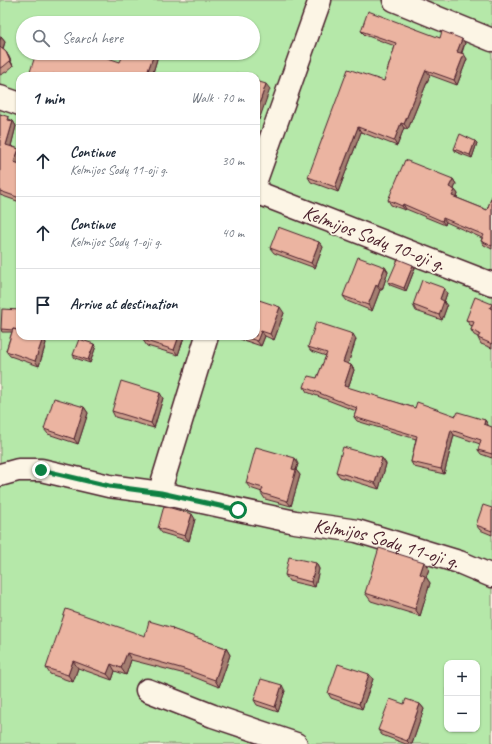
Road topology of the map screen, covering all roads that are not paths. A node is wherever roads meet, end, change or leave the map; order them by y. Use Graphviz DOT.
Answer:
graph roads {
  1 [pos="320,0"];
  2 [pos="394,0"];
  3 [pos="492,40"];
  4 [pos="0,97"];
  5 [pos="16,103"];
  6 [pos="260,169"];
  7 [pos="260,194"];
  8 [pos="492,284"];
  9 [pos="206,340"];
  10 [pos="0,475"];
  11 [pos="161,493"];
  12 [pos="492,576"];
  13 [pos="147,690"];
  14 [pos="296,744"];
  1 -- 6 [label="street"];
  2 -- 3 [label="street"];
  4 -- 5 [label="street"];
  7 -- 8 [label="street, Kelmijos Sodų 10-oji g."];
  9 -- 11 [label="street"];
  10 -- 11 [label="street, Kelmijos Sodų 11-oji g."];
  11 -- 12 [label="street, Kelmijos Sodų 11-oji g."];
  13 -- 14 [label="street"];
}
